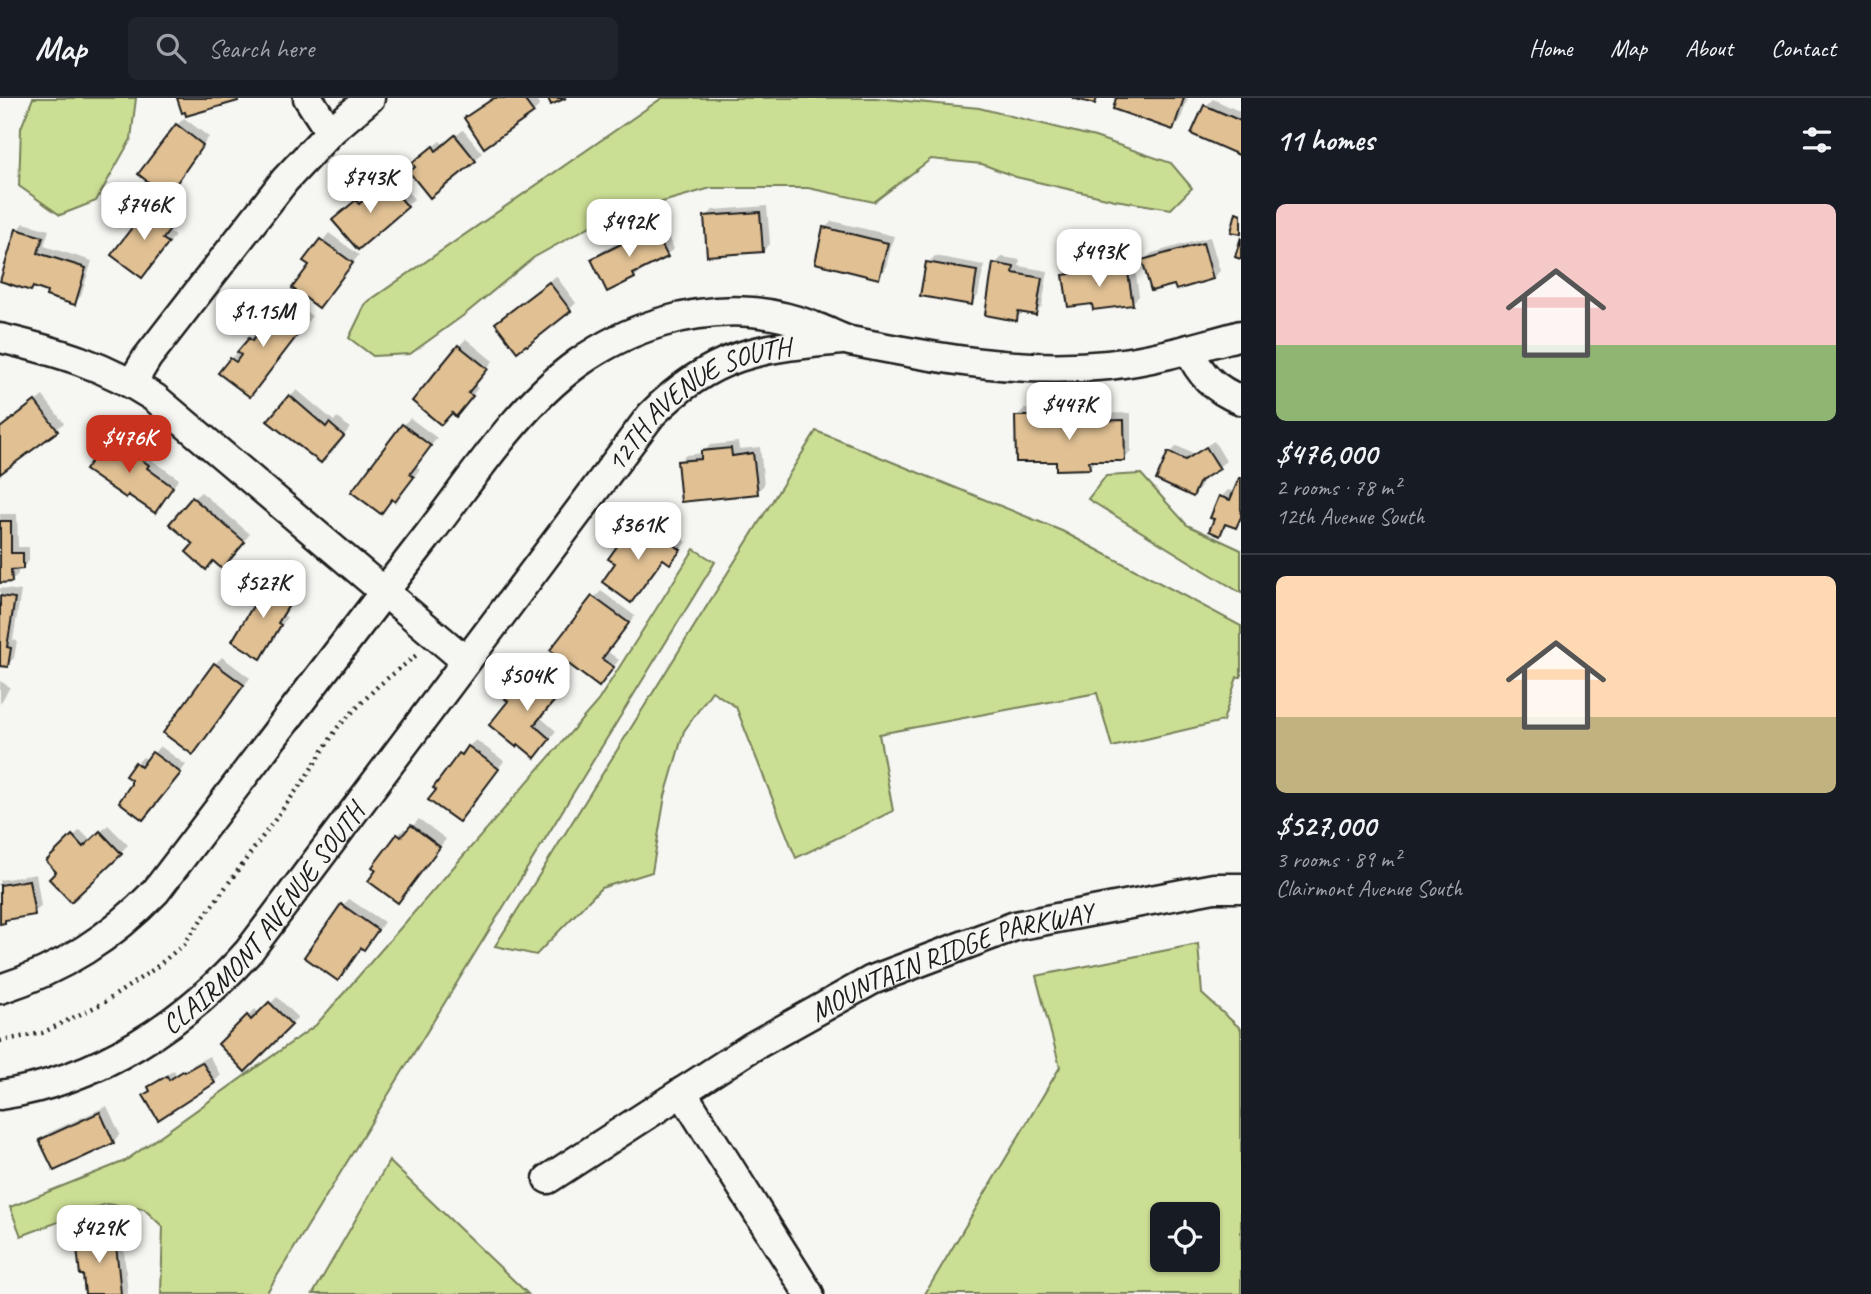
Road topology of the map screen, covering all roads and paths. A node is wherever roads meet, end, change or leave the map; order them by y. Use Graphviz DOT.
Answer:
graph roads {
  1 [pos="308,98"];
  2 [pos="370,98"];
  3 [pos="330,132"];
  4 [pos="1241,335"];
  5 [pos="0,338"];
  6 [pos="844,340"];
  7 [pos="1189,349"];
  8 [pos="132,383"];
  9 [pos="1241,400"];
  10 [pos="385,591"];
  11 [pos="437,637"];
  12 [pos="466,661"];
  13 [pos="1241,888"];
  14 [pos="0,989"];
  15 [pos="0,1041"];
  16 [pos="682,1092"];
  17 [pos="0,1095"];
  18 [pos="548,1179"];
  19 [pos="809,1294"];
  1 -- 3 [label="street"];
  2 -- 3 [label="street"];
  3 -- 8 [label="street"];
  4 -- 7 [label="street, 12TH AVENUE SOUTH"];
  5 -- 8 [label="street"];
  6 -- 7 [label="street, 12TH AVENUE SOUTH"];
  6 -- 10 [label="street, 12TH AVENUE SOUTH"];
  6 -- 12 [label="street, 12TH AVENUE SOUTH"];
  7 -- 9 [label="street"];
  8 -- 10 [label="street"];
  10 -- 11 [label="street"];
  10 -- 14 [label="street"];
  11 -- 12 [label="street"];
  11 -- 15 [label="path"];
  12 -- 17 [label="street, CLAIRMONT AVENUE SOUTH"];
  13 -- 16 [label="street, MOUNTAIN RIDGE PARKWAY"];
  16 -- 18 [label="street, MOUNTAIN RIDGE PARKWAY"];
  16 -- 19 [label="street"];
}
